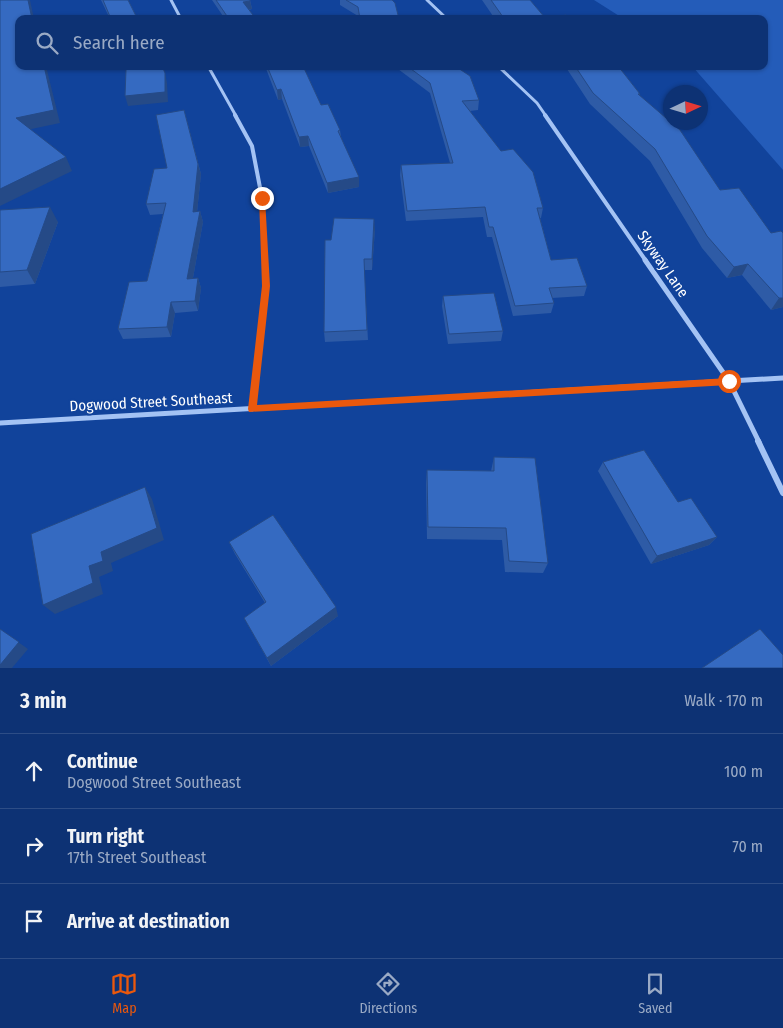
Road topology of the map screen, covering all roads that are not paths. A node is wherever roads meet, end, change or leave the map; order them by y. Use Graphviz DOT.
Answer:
graph roads {
  1 [pos="171,0"];
  2 [pos="427,0"];
  3 [pos="179,15"];
  4 [pos="443,15"];
  5 [pos="210,70"];
  6 [pos="502,70"];
  7 [pos="783,378"];
  8 [pos="729,381"];
  9 [pos="252,409"];
  10 [pos="0,423"];
  11 [pos="783,493"];
  1 -- 3 [label="street"];
  2 -- 4 [label="street"];
  5 -- 9 [label="street"];
  6 -- 8 [label="street, Skyway Lane"];
  7 -- 8 [label="street, Dogwood Street Southeast"];
  8 -- 9 [label="street, Dogwood Street Southeast"];
  8 -- 11 [label="street, Skyway Lane"];
  9 -- 10 [label="street, Dogwood Street Southeast"];
}
